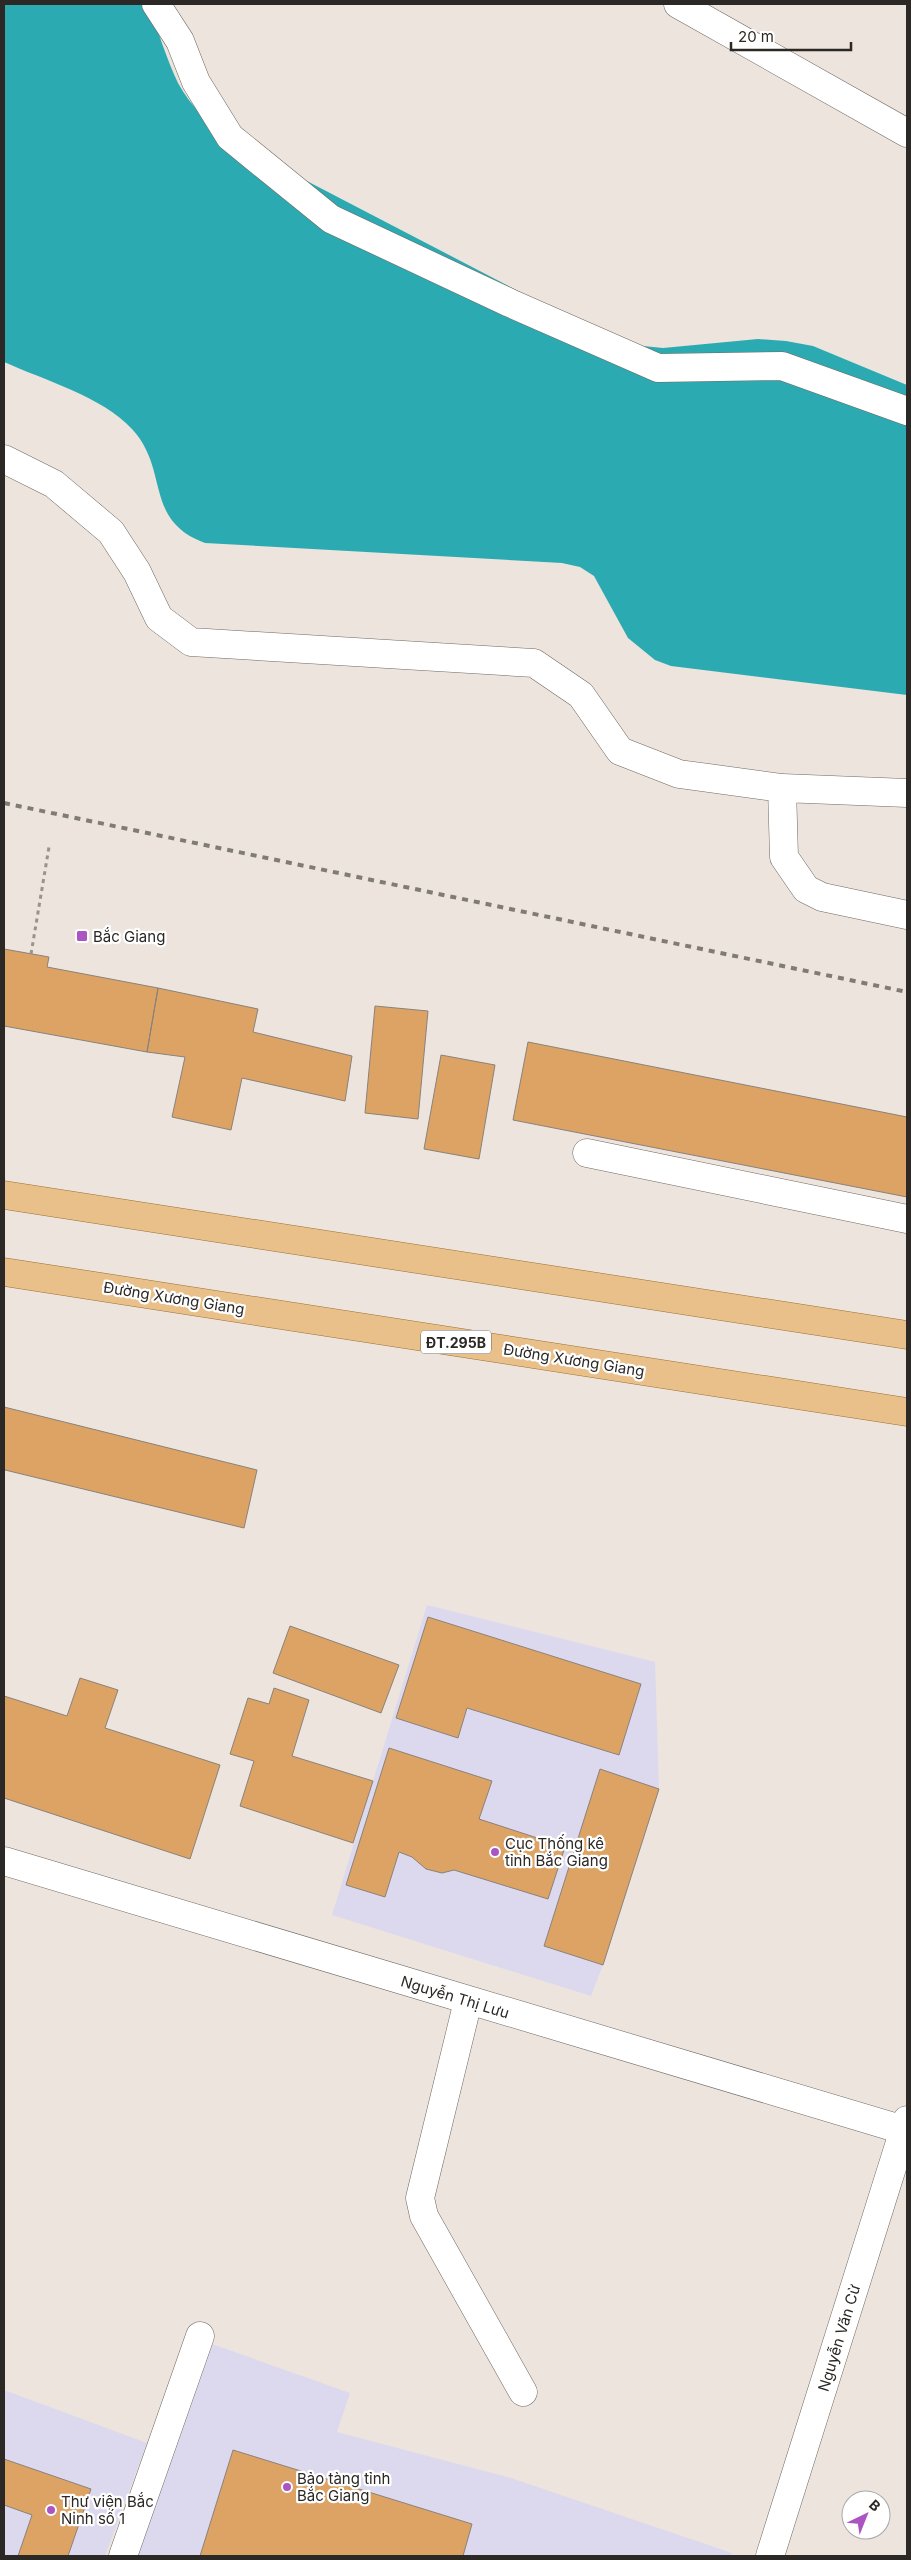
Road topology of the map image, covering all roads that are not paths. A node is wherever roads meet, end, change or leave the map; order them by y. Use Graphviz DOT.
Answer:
graph roads {
  1 [pos="156,4"];
  2 [pos="678,4"];
  3 [pos="907,133"];
  4 [pos="907,411"];
  5 [pos="4,459"];
  6 [pos="782,788"];
  7 [pos="907,793"];
  8 [pos="907,915"];
  9 [pos="587,1153"];
  10 [pos="4,1195"];
  11 [pos="907,1219"];
  12 [pos="4,1272"];
  13 [pos="907,1335"];
  14 [pos="907,1412"];
  15 [pos="4,1861"];
  16 [pos="468,2000"];
  17 [pos="906,2127"];
  18 [pos="200,2336"];
  19 [pos="523,2392"];
  20 [pos="123,2556"];
  21 [pos="770,2556"];
  1 -- 4 [label="street"];
  2 -- 3 [label="street"];
  5 -- 6 [label="street"];
  6 -- 7 [label="street"];
  6 -- 8 [label="street"];
  9 -- 11 [label="street"];
  10 -- 13 [label="main road"];
  12 -- 14 [label="main road, Đường Xương Giang / ĐT.295B"];
  15 -- 16 [label="street, Nguyễn Thị Lưu"];
  16 -- 17 [label="street, Nguyễn Thị Lưu"];
  16 -- 19 [label="street"];
  17 -- 21 [label="street, Nguyễn Văn Cừ"];
  18 -- 20 [label="street"];
}
